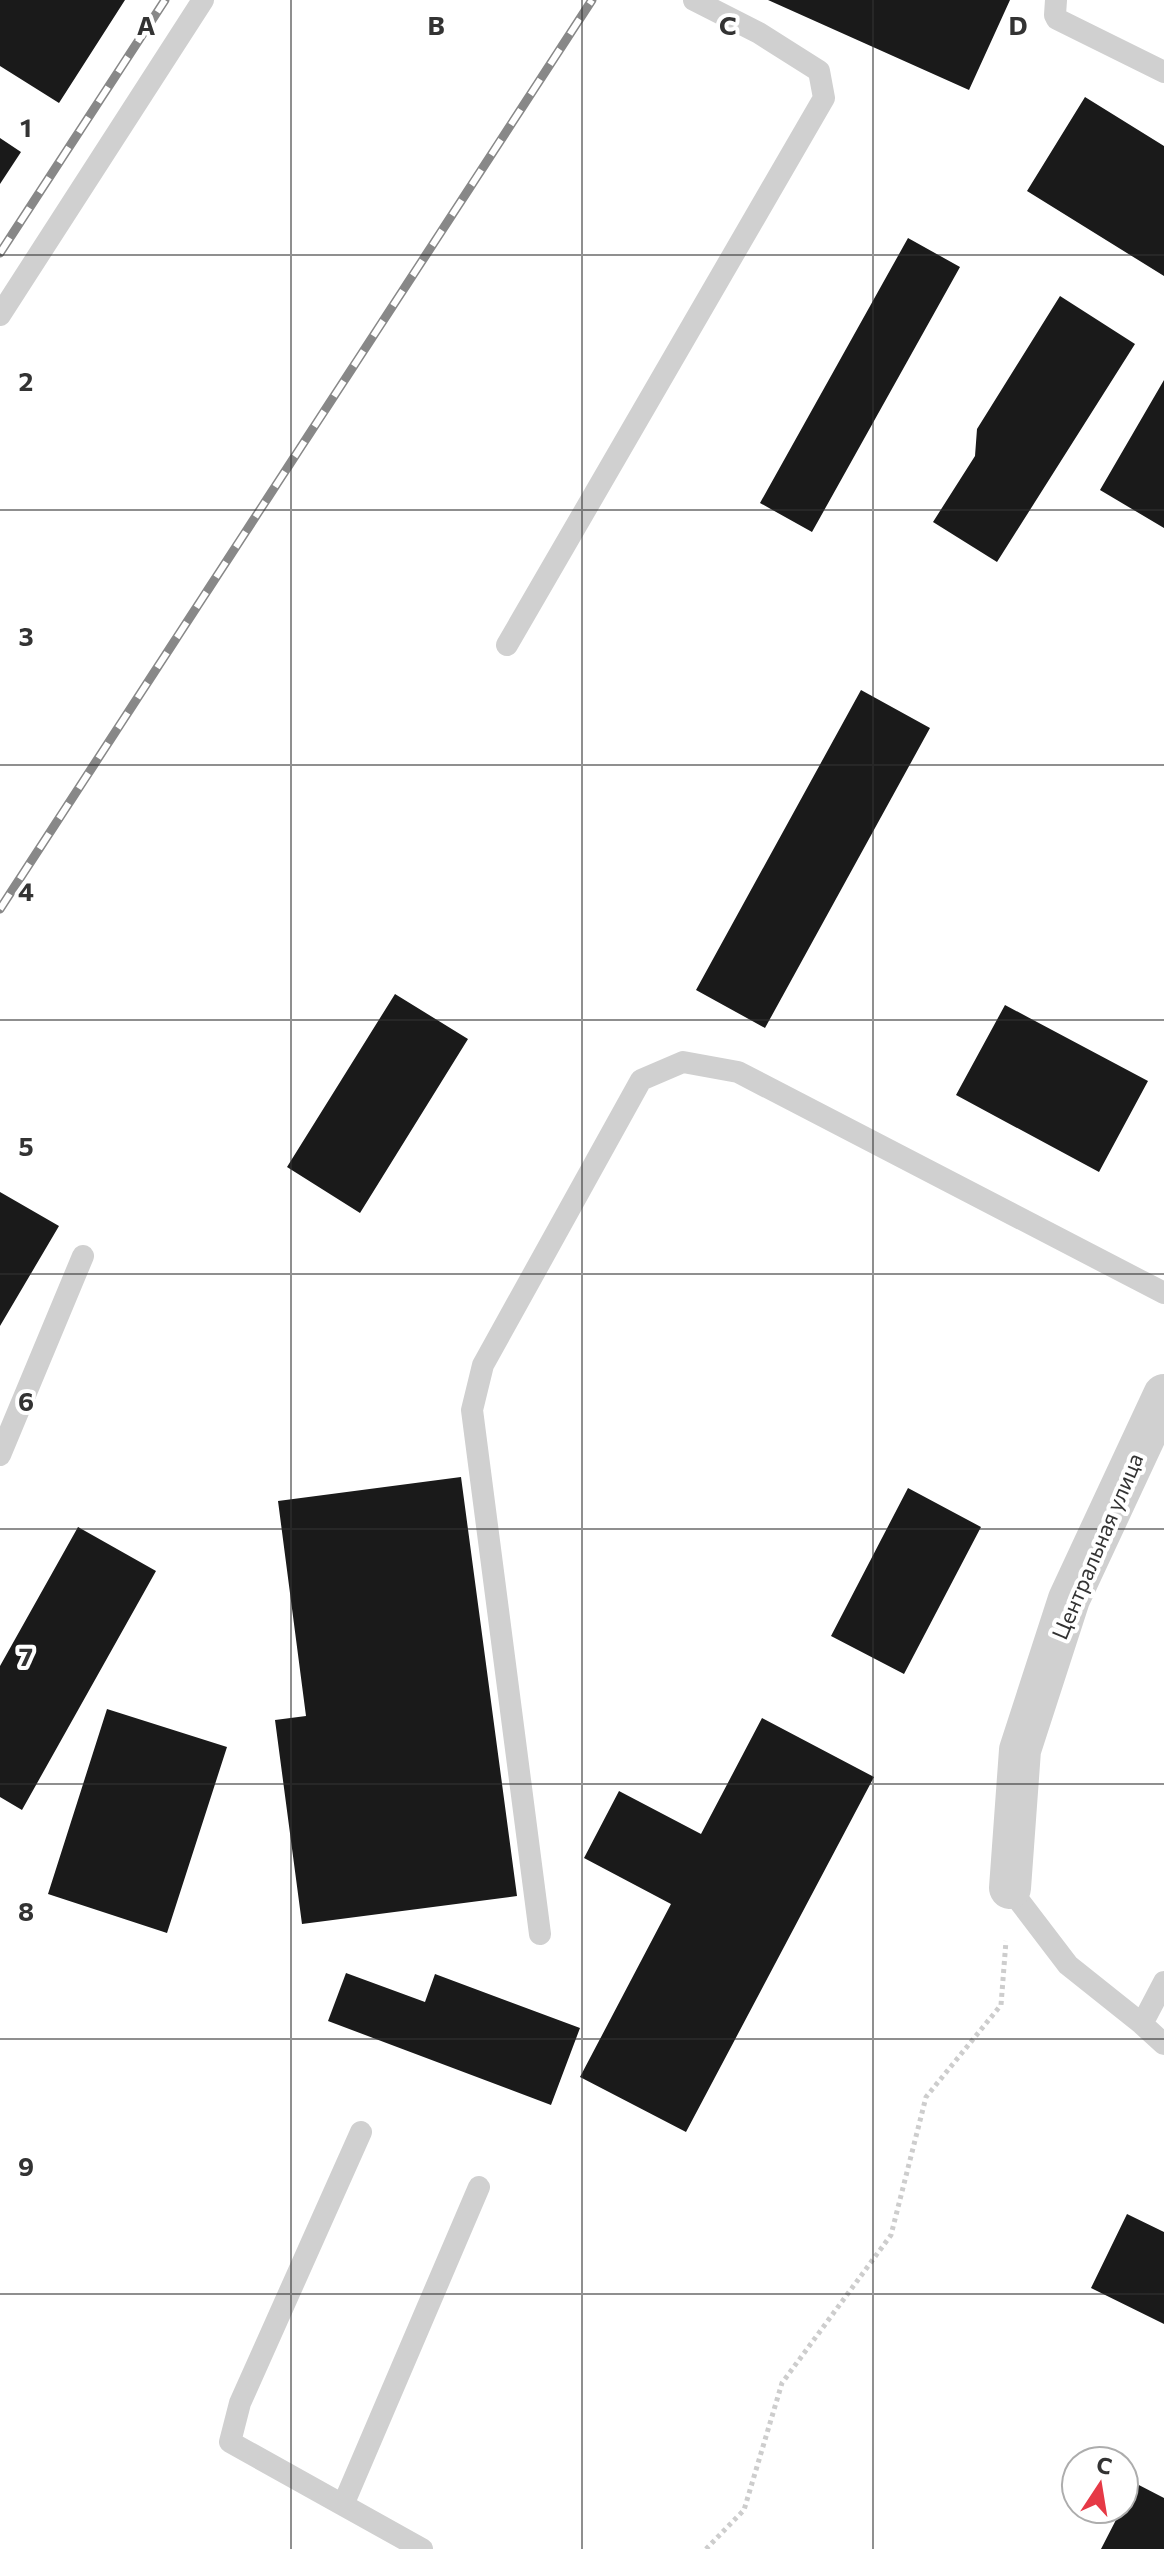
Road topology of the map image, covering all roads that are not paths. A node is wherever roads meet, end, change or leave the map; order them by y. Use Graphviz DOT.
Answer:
graph roads {
  1 [pos="203,0"];
  2 [pos="694,0"];
  3 [pos="1056,0"];
  4 [pos="1164,72"];
  5 [pos="0,315"];
  6 [pos="507,645"];
  7 [pos="83,1256"];
  8 [pos="1164,1293"];
  9 [pos="1164,1395"];
  10 [pos="0,1455"];
  11 [pos="1010,1888"];
  12 [pos="540,1934"];
  13 [pos="1164,1982"];
  14 [pos="1142,2024"];
  15 [pos="1164,2044"];
  16 [pos="361,2132"];
  17 [pos="479,2187"];
  18 [pos="343,2505"];
  19 [pos="422,2549"];
  1 -- 5 [label="lane"];
  2 -- 6 [label="lane"];
  3 -- 4 [label="lane"];
  7 -- 10 [label="lane"];
  8 -- 12 [label="lane"];
  9 -- 11 [label="street, Центральная улица"];
  11 -- 14 [label="lane"];
  13 -- 14 [label="lane"];
  14 -- 15 [label="lane"];
  16 -- 18 [label="lane"];
  17 -- 18 [label="lane"];
  18 -- 19 [label="lane"];
}
